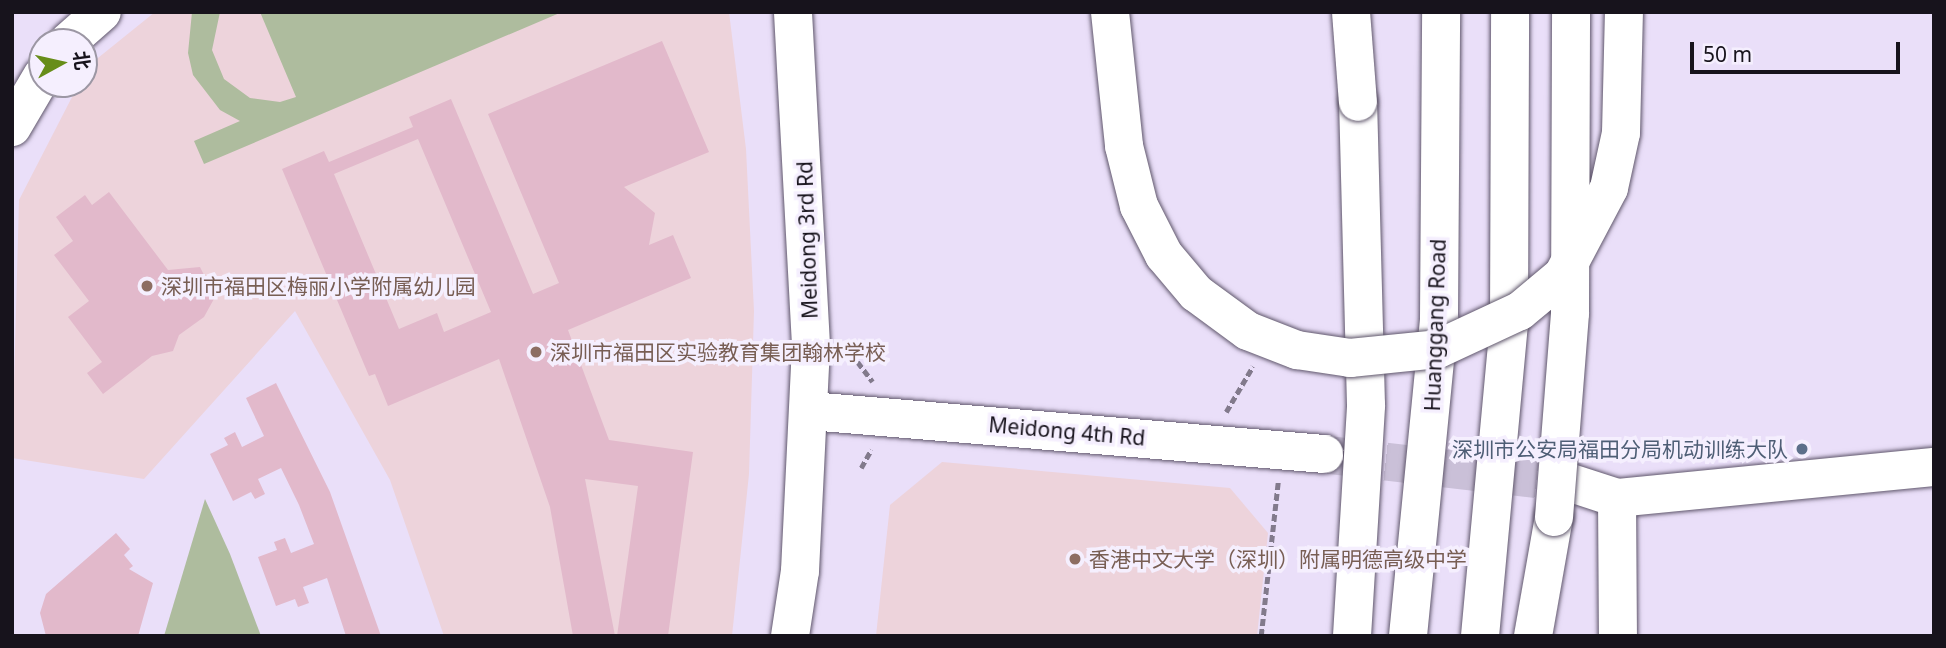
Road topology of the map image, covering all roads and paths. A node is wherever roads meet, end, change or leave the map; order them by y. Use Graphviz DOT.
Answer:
graph roads {
  1 [pos="102,12"];
  2 [pos="793,12"];
  3 [pos="1110,12"];
  4 [pos="1351,12"];
  5 [pos="1441,12"];
  6 [pos="1510,12"];
  7 [pos="1571,12"];
  8 [pos="1624,12"];
  9 [pos="84,28"];
  10 [pos="28,75"];
  11 [pos="12,87"];
  12 [pos="29,98"];
  13 [pos="12,127"];
  14 [pos="845,345"];
  15 [pos="1261,353"];
  16 [pos="881,386"];
  17 [pos="810,411"];
  18 [pos="1220,422"];
  19 [pos="1324,454"];
  20 [pos="1280,467"];
  21 [pos="1934,467"];
  22 [pos="1571,483"];
  23 [pos="1617,498"];
  24 [pos="790,636"];
  25 [pos="1261,636"];
  26 [pos="1352,636"];
  27 [pos="1408,636"];
  28 [pos="1480,636"];
  29 [pos="1533,636"];
  30 [pos="1618,636"];
  1 -- 9 [label="main road"];
  2 -- 17 [label="main road, Meidong 3rd Rd"];
  3 -- 8 [label="main road, bridge"];
  4 -- 26 [label="main road, bridge"];
  5 -- 27 [label="main road, Huanggang Road"];
  6 -- 28 [label="main road"];
  7 -- 29 [label="main road, bridge"];
  10 -- 11 [label="main road"];
  12 -- 13 [label="main road"];
  14 -- 16 [label="path"];
  15 -- 18 [label="path"];
  17 -- 19 [label="main road, Meidong 4th Rd"];
  17 -- 24 [label="main road, Meidong 3rd Rd"];
  20 -- 25 [label="path"];
  21 -- 23 [label="main road"];
  22 -- 23 [label="main road"];
  23 -- 30 [label="main road"];
}
